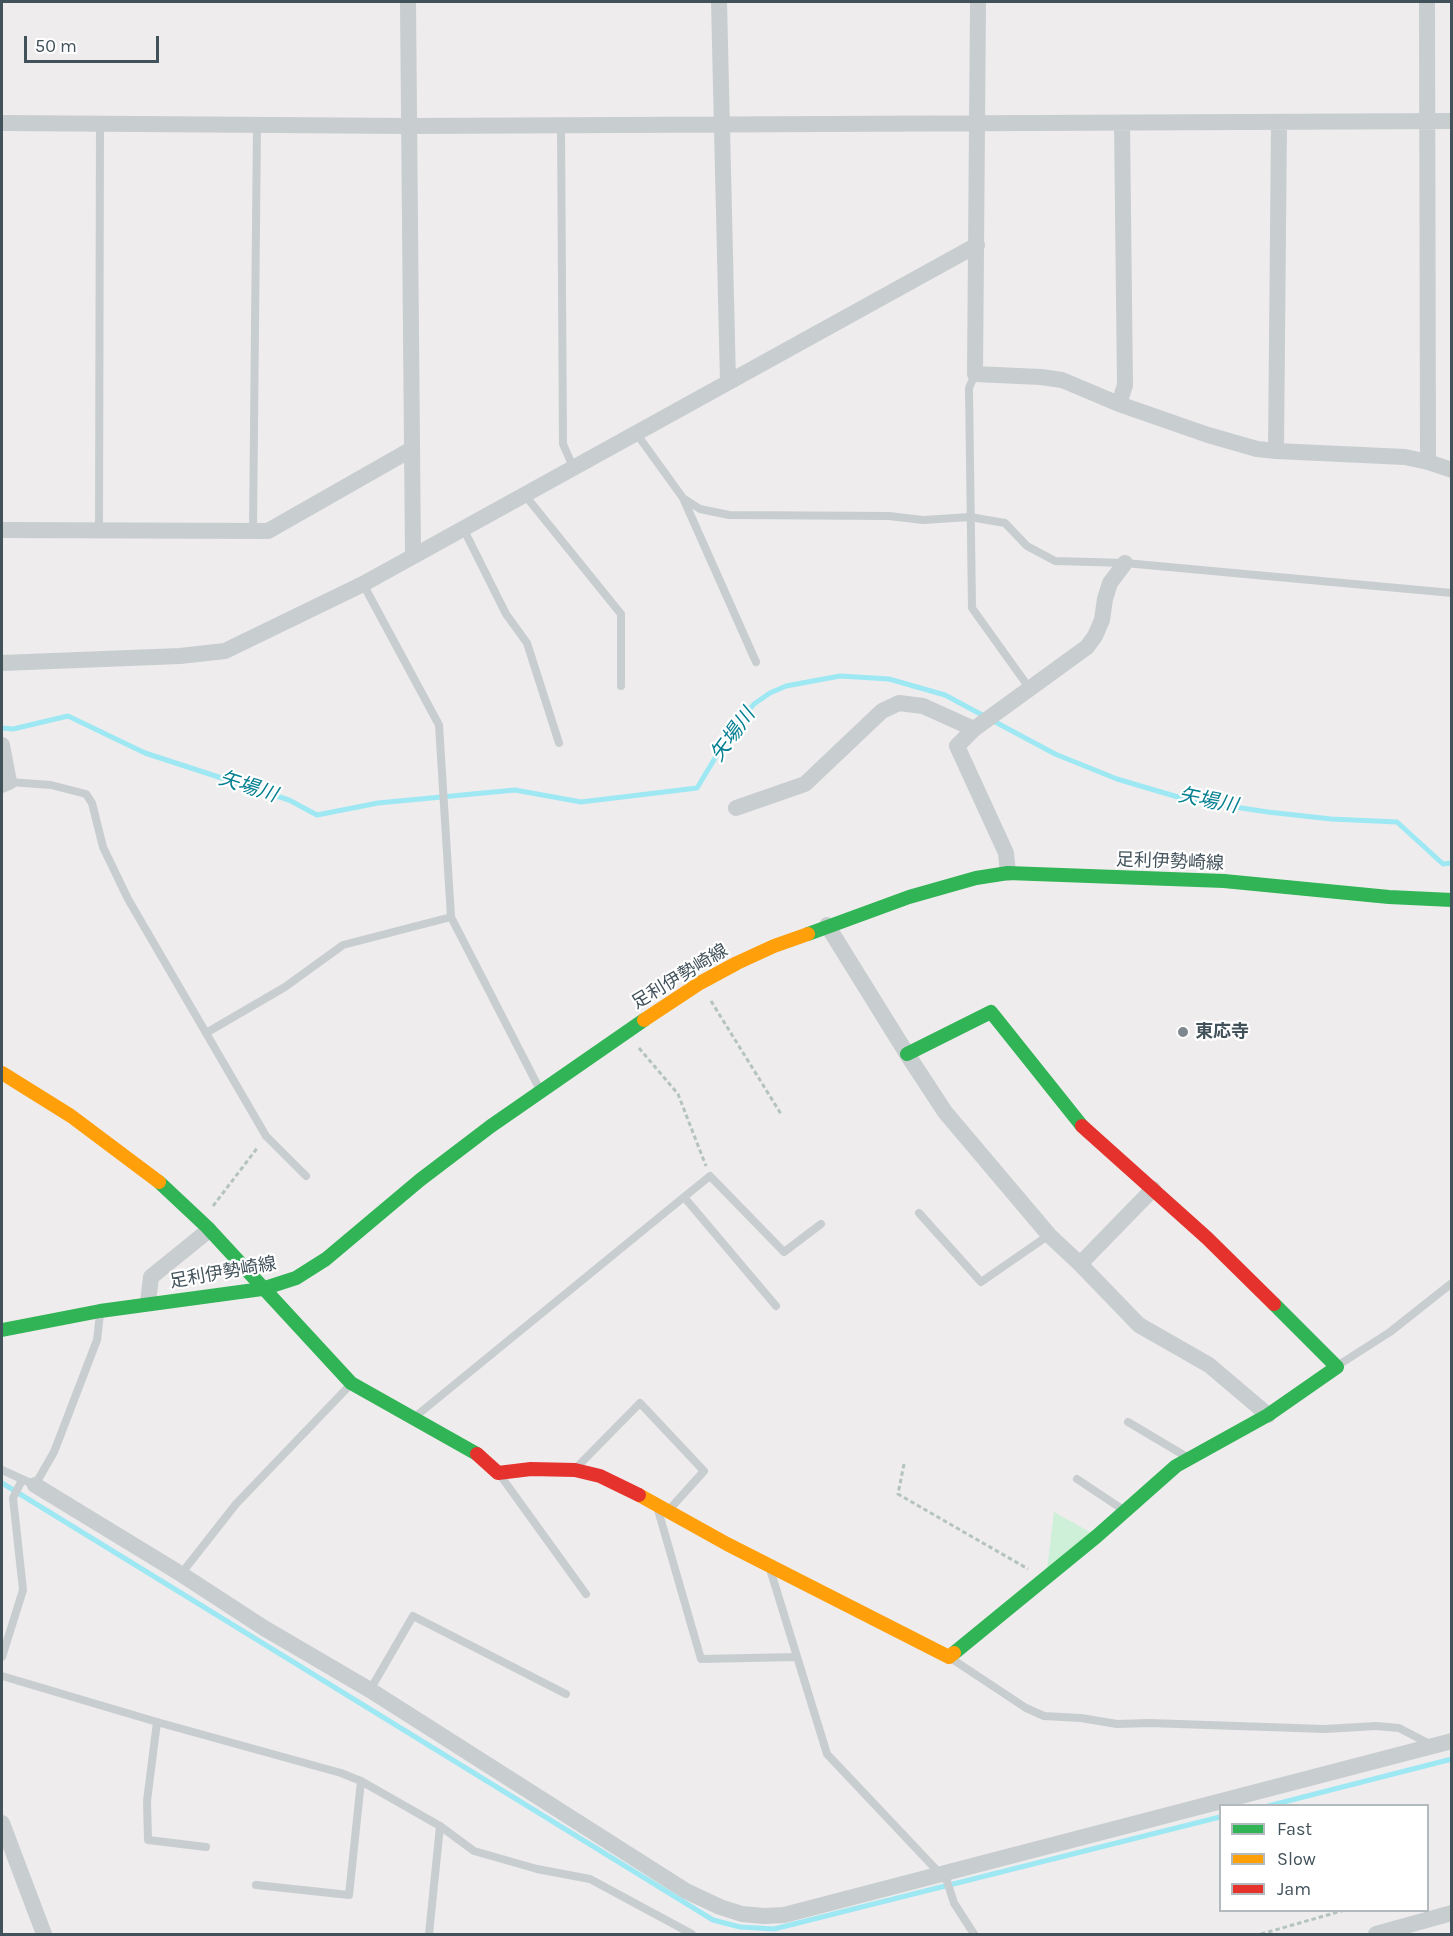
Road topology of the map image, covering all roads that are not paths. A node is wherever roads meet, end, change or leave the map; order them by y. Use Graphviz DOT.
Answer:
graph roads {
  1 [pos="408,2"];
  2 [pos="719,2"];
  3 [pos="978,2"];
  4 [pos="1427,2"];
  5 [pos="1279,122"];
  6 [pos="1428,122"];
  7 [pos="1452,122"];
  8 [pos="2,123"];
  9 [pos="100,123"];
  10 [pos="978,123"];
  11 [pos="1122,123"];
  12 [pos="721,124"];
  13 [pos="257,125"];
  14 [pos="561,125"];
  15 [pos="409,126"];
  16 [pos="977,245"];
  17 [pos="975,374"];
  18 [pos="728,382"];
  19 [pos="1119,404"];
  20 [pos="636,433"];
  21 [pos="412,449"];
  22 [pos="1276,451"];
  23 [pos="1428,462"];
  24 [pos="573,467"];
  25 [pos="1452,471"];
  26 [pos="524,494"];
  27 [pos="683,498"];
  28 [pos="970,517"];
  29 [pos="463,528"];
  30 [pos="2,530"];
  31 [pos="99,530"];
  32 [pos="253,530"];
  33 [pos="413,555"];
  34 [pos="1125,563"];
  35 [pos="363,584"];
  36 [pos="1452,593"];
  37 [pos="756,662"];
  38 [pos="2,663"];
  39 [pos="621,686"];
  40 [pos="1031,689"];
  41 [pos="974,729"];
  42 [pos="559,743"];
  43 [pos="2,745"];
  44 [pos="5,784"];
  45 [pos="736,808"];
  46 [pos="1008,873"];
  47 [pos="1452,900"];
  48 [pos="451,917"];
  49 [pos="827,925"];
  50 [pos="206,1033"];
  51 [pos="907,1054"];
  52 [pos="2,1072"];
  53 [pos="540,1091"];
  54 [pos="306,1176"];
  55 [pos="1154,1189"];
  56 [pos="684,1197"];
  57 [pos="919,1213"];
  58 [pos="822,1224"];
  59 [pos="205,1226"];
  60 [pos="1048,1235"];
  61 [pos="1080,1264"];
  62 [pos="1452,1282"];
  63 [pos="262,1288"];
  64 [pos="148,1304"];
  65 [pos="776,1306"];
  66 [pos="100,1311"];
  67 [pos="2,1329"];
  68 [pos="1337,1366"];
  69 [pos="351,1383"];
  70 [pos="1268,1415"];
  71 [pos="414,1419"];
  72 [pos="1128,1422"];
  73 [pos="1190,1459"];
  74 [pos="2,1470"];
  75 [pos="575,1470"];
  76 [pos="498,1473"];
  77 [pos="1077,1479"];
  78 [pos="28,1483"];
  79 [pos="662,1508"];
  80 [pos="1126,1511"];
  81 [pos="769,1566"];
  82 [pos="181,1574"];
  83 [pos="586,1594"];
  84 [pos="797,1657"];
  85 [pos="949,1657"];
  86 [pos="2,1658"];
  87 [pos="2,1676"];
  88 [pos="370,1690"];
  89 [pos="566,1694"];
  90 [pos="157,1722"];
  91 [pos="1452,1741"];
  92 [pos="1429,1748"];
  93 [pos="362,1781"];
  94 [pos="2,1823"];
  95 [pos="440,1826"];
  96 [pos="206,1847"];
  97 [pos="941,1874"];
  98 [pos="255,1885"];
  99 [pos="1452,1913"];
  100 [pos="44,1935"];
  101 [pos="429,1935"];
  102 [pos="692,1935"];
  103 [pos="975,1935"];
  104 [pos="1376,1935"];
  1 -- 15 [label="street"];
  2 -- 12 [label="street"];
  3 -- 10 [label="street"];
  4 -- 6 [label="street"];
  5 -- 6 [label="street"];
  5 -- 11 [label="street"];
  5 -- 22 [label="street"];
  6 -- 7 [label="street"];
  6 -- 23 [label="street"];
  8 -- 9 [label="street"];
  9 -- 13 [label="street"];
  9 -- 31 [label="lane"];
  10 -- 11 [label="street"];
  10 -- 12 [label="street"];
  10 -- 16 [label="street"];
  11 -- 19 [label="street"];
  12 -- 14 [label="street"];
  12 -- 18 [label="street"];
  13 -- 15 [label="street"];
  13 -- 32 [label="lane"];
  14 -- 15 [label="street"];
  14 -- 24 [label="lane"];
  15 -- 21 [label="street"];
  16 -- 17 [label="street"];
  16 -- 18 [label="street"];
  17 -- 19 [label="street"];
  17 -- 28 [label="lane"];
  18 -- 20 [label="street"];
  19 -- 22 [label="street"];
  20 -- 24 [label="street"];
  20 -- 27 [label="lane"];
  21 -- 32 [label="street"];
  21 -- 33 [label="street"];
  22 -- 23 [label="street"];
  23 -- 25 [label="street"];
  24 -- 26 [label="street"];
  26 -- 29 [label="street"];
  26 -- 39 [label="lane"];
  27 -- 28 [label="lane"];
  27 -- 37 [label="lane"];
  28 -- 34 [label="lane"];
  28 -- 40 [label="lane"];
  29 -- 33 [label="street"];
  29 -- 42 [label="lane"];
  30 -- 31 [label="street"];
  31 -- 32 [label="street"];
  33 -- 35 [label="street"];
  34 -- 36 [label="lane"];
  34 -- 40 [label="street"];
  35 -- 38 [label="street"];
  35 -- 48 [label="lane"];
  40 -- 41 [label="street"];
  41 -- 45 [label="street"];
  41 -- 46 [label="street"];
  43 -- 44 [label="street"];
  44 -- 50 [label="lane"];
  46 -- 47 [label="street, 足利伊勢崎線"];
  46 -- 49 [label="street, 足利伊勢崎線"];
  48 -- 50 [label="lane"];
  48 -- 53 [label="lane"];
  49 -- 51 [label="street"];
  49 -- 53 [label="street, 足利伊勢崎線"];
  50 -- 54 [label="lane"];
  51 -- 55 [label="street"];
  51 -- 60 [label="street"];
  52 -- 59 [label="street"];
  53 -- 63 [label="street, 足利伊勢崎線"];
  55 -- 61 [label="street"];
  55 -- 68 [label="street"];
  56 -- 58 [label="lane"];
  56 -- 65 [label="lane"];
  56 -- 71 [label="lane"];
  57 -- 60 [label="lane"];
  59 -- 63 [label="street"];
  59 -- 64 [label="street"];
  60 -- 61 [label="street"];
  61 -- 70 [label="street"];
  62 -- 68 [label="lane"];
  63 -- 64 [label="street, 足利伊勢崎線"];
  63 -- 69 [label="street"];
  64 -- 66 [label="street, 足利伊勢崎線"];
  66 -- 67 [label="street, 足利伊勢崎線"];
  66 -- 78 [label="lane"];
  68 -- 70 [label="street"];
  69 -- 71 [label="street"];
  69 -- 82 [label="lane"];
  70 -- 73 [label="street"];
  71 -- 76 [label="street"];
  72 -- 73 [label="lane"];
  73 -- 80 [label="street"];
  74 -- 78 [label="lane"];
  75 -- 76 [label="street"];
  75 -- 79 [label="street"];
  75 -- 79 [label="lane"];
  76 -- 83 [label="lane"];
  77 -- 80 [label="lane"];
  78 -- 82 [label="street"];
  78 -- 86 [label="lane"];
  79 -- 81 [label="street"];
  79 -- 84 [label="lane"];
  80 -- 85 [label="street"];
  81 -- 84 [label="lane"];
  81 -- 85 [label="street"];
  82 -- 88 [label="street"];
  84 -- 97 [label="lane"];
  85 -- 92 [label="lane"];
  87 -- 90 [label="lane"];
  88 -- 89 [label="lane"];
  88 -- 97 [label="street"];
  90 -- 93 [label="lane"];
  90 -- 96 [label="lane"];
  91 -- 92 [label="street"];
  92 -- 97 [label="street"];
  93 -- 95 [label="lane"];
  93 -- 98 [label="lane"];
  94 -- 100 [label="street"];
  95 -- 101 [label="lane"];
  95 -- 102 [label="lane"];
  97 -- 103 [label="lane"];
  99 -- 104 [label="street"];
}
